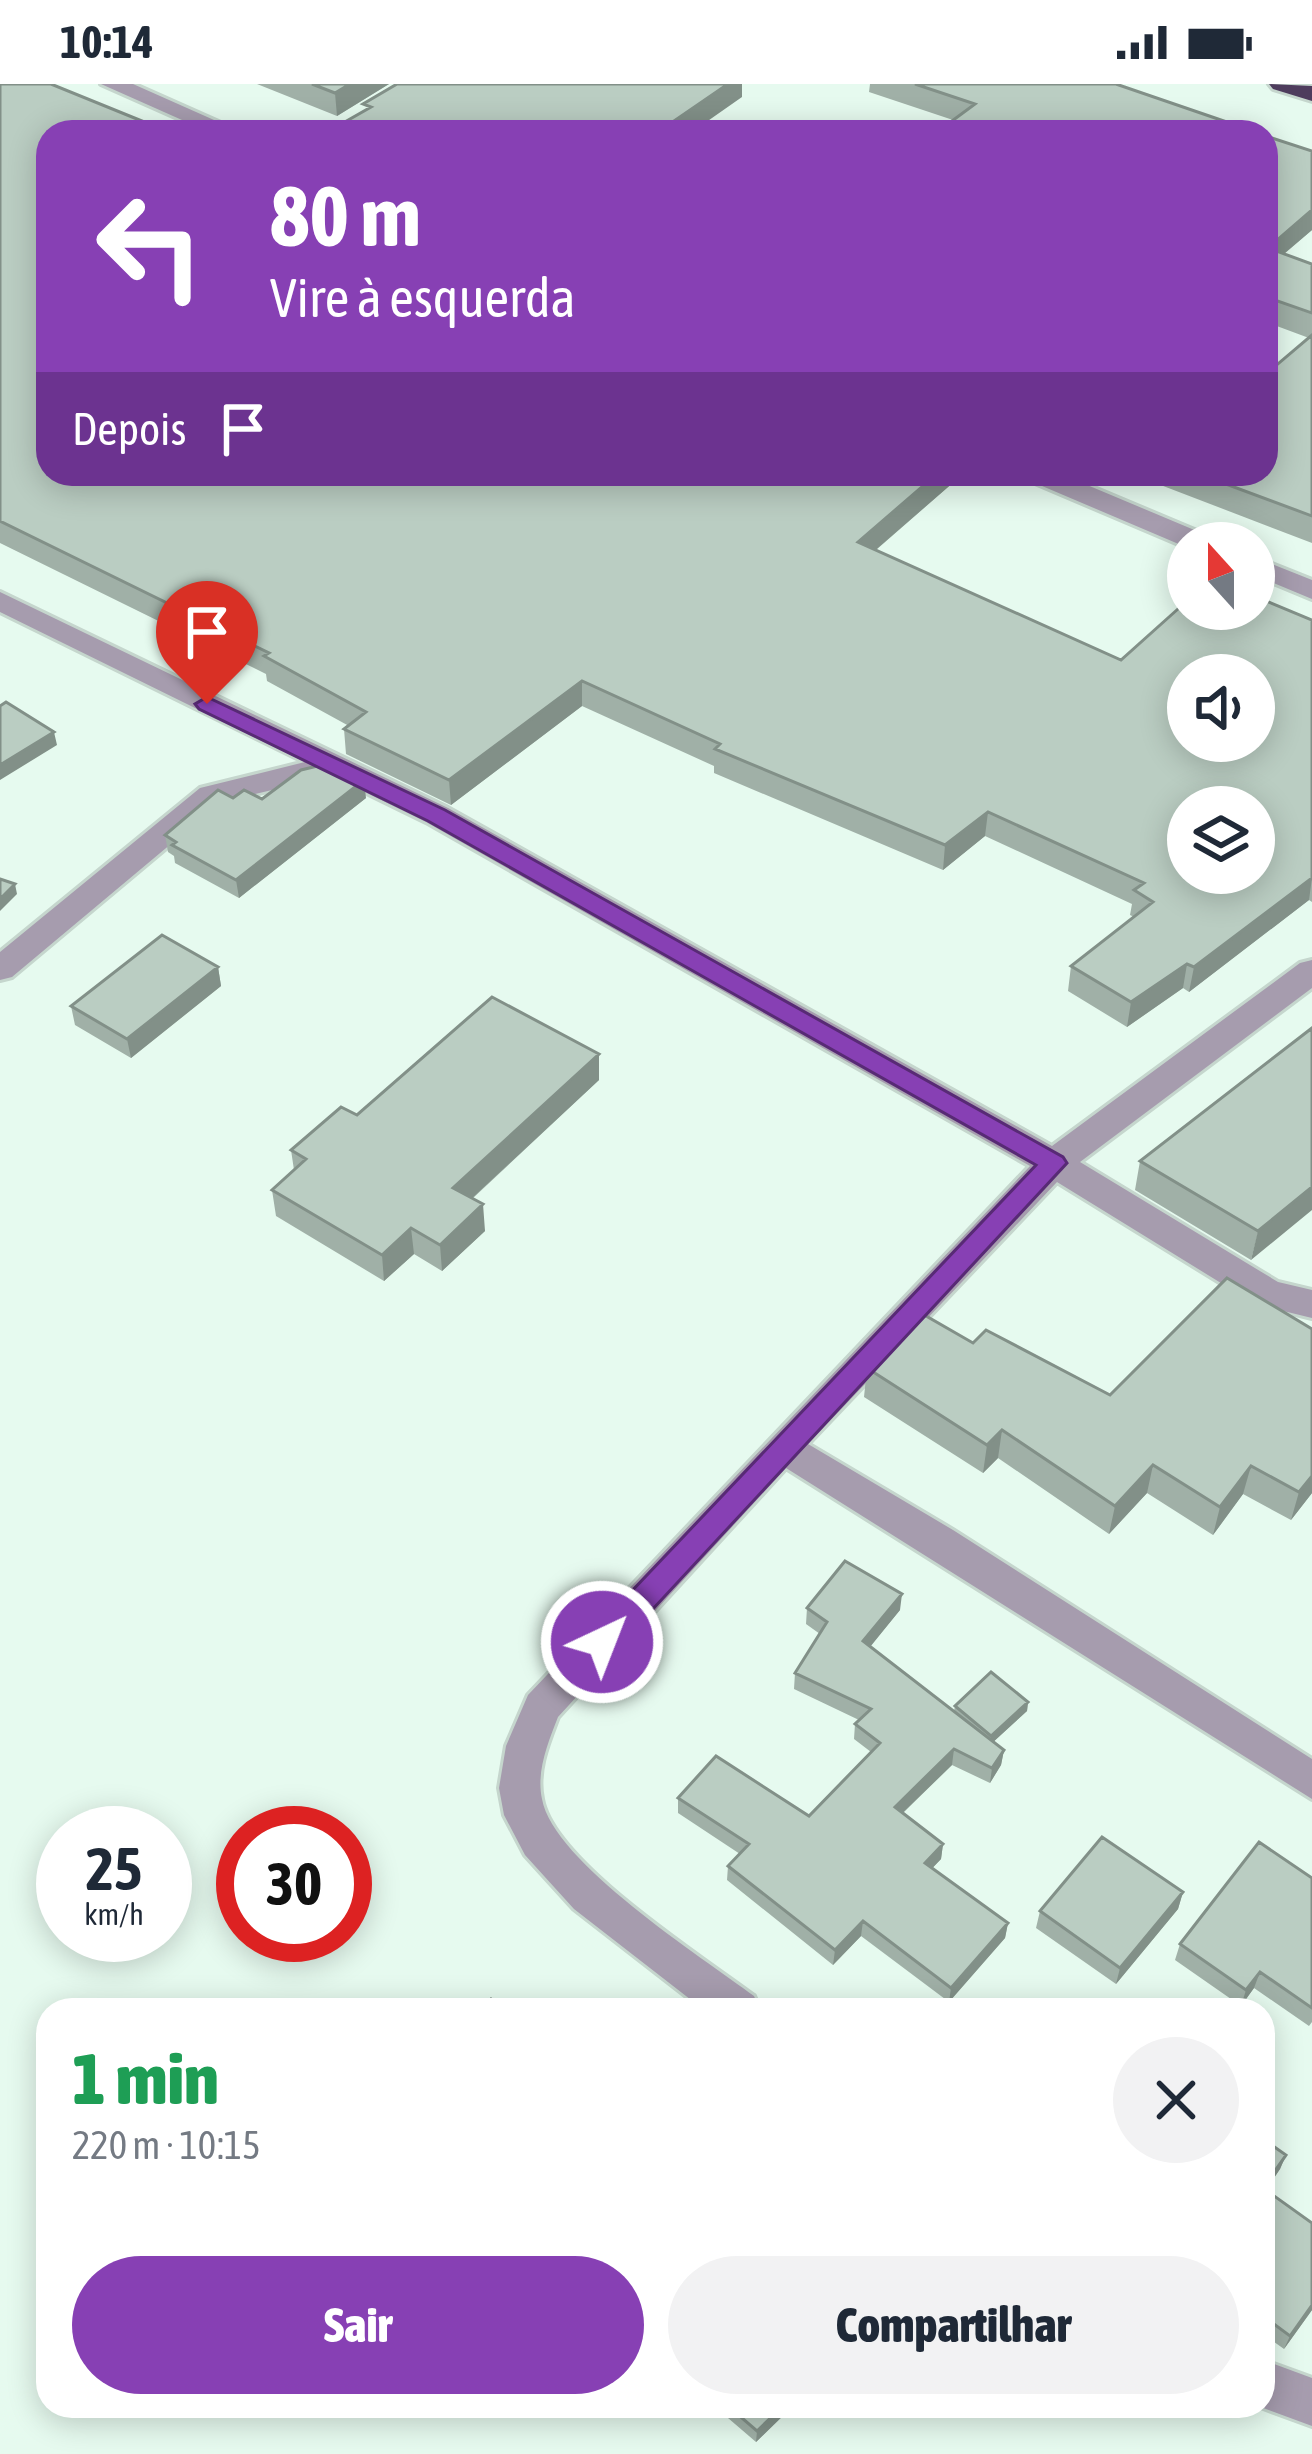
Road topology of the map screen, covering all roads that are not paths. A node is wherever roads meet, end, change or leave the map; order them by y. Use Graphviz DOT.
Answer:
graph roads {
  1 [pos="112,84"];
  2 [pos="1281,84"];
  3 [pos="1312,94"];
  4 [pos="200,120"];
  5 [pos="1066,486"];
  6 [pos="1167,529"];
  7 [pos="1275,575"];
  8 [pos="1312,590"];
  9 [pos="0,601"];
  10 [pos="331,766"];
  11 [pos="0,969"];
  12 [pos="1312,971"];
  13 [pos="1054,1163"];
  14 [pos="1312,1304"];
  15 [pos="782,1447"];
  16 [pos="1312,1781"];
  17 [pos="723,1998"];
  18 [pos="1275,2388"];
  19 [pos="1312,2402"];
  1 -- 4 [label="street"];
  2 -- 3 [label="highway"];
  5 -- 6 [label="street"];
  7 -- 8 [label="street"];
  9 -- 10 [label="street"];
  10 -- 11 [label="street"];
  10 -- 13 [label="street"];
  12 -- 13 [label="street"];
  13 -- 14 [label="street"];
  13 -- 15 [label="street"];
  15 -- 16 [label="street"];
  15 -- 17 [label="street"];
  18 -- 19 [label="street"];
}
